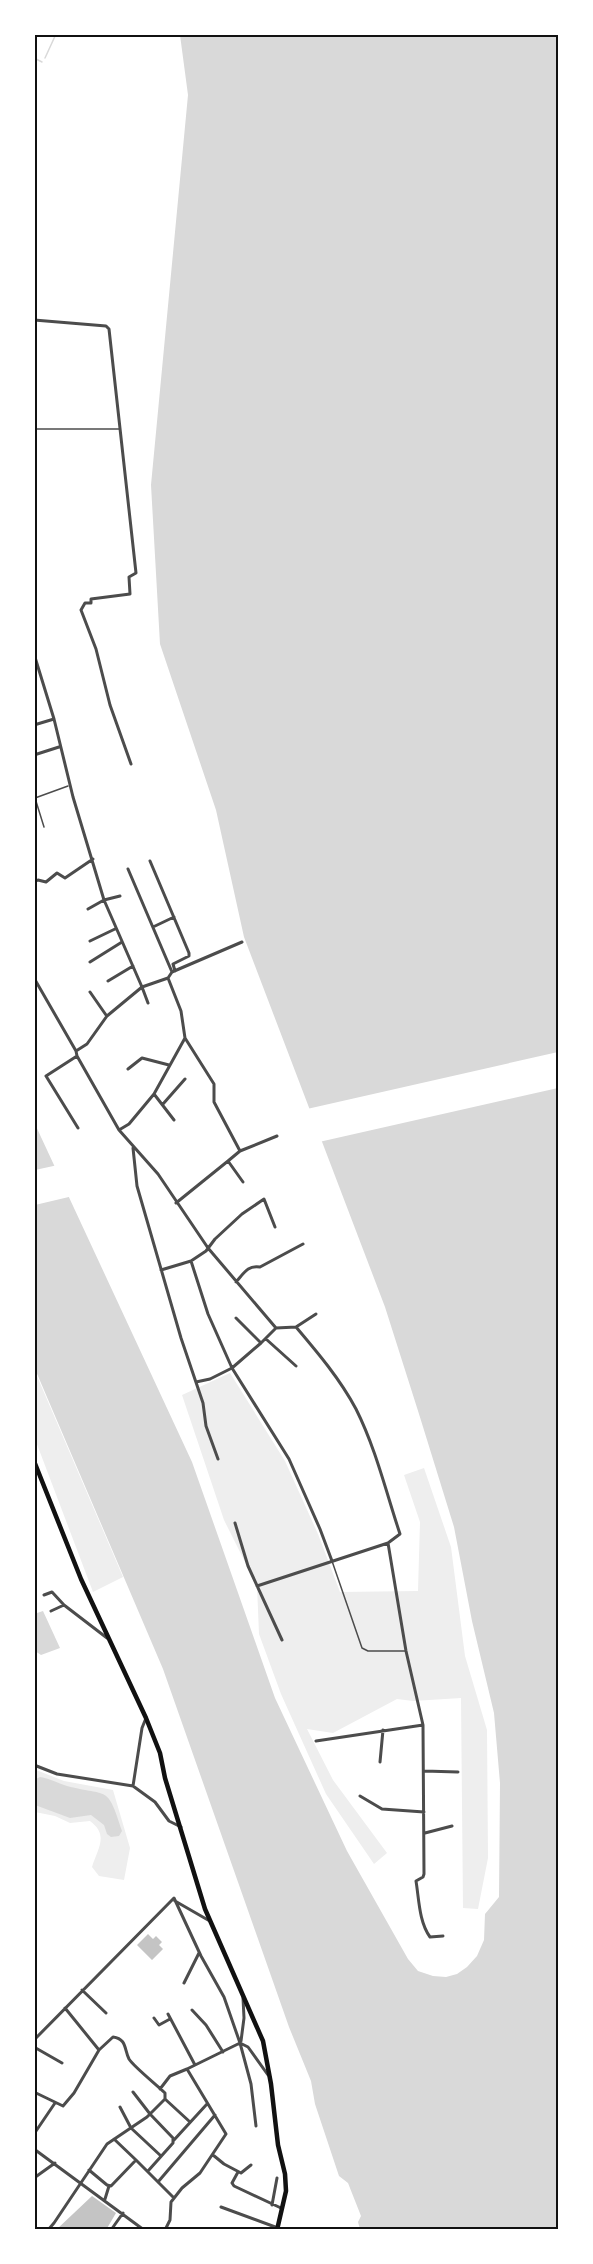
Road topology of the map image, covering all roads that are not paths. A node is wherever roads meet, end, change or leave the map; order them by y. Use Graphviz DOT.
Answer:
graph roads {
  1 [pos="34,320"];
  2 [pos="34,429"];
  3 [pos="119,429"];
  4 [pos="34,654"];
  5 [pos="36,666"];
  6 [pos="54,719"];
  7 [pos="34,725"];
  8 [pos="59,747"];
  9 [pos="34,755"];
  10 [pos="131,764"];
  11 [pos="70,785"];
  12 [pos="44,827"];
  13 [pos="93,859"];
  14 [pos="150,861"];
  15 [pos="129,868"];
  16 [pos="34,882"];
  17 [pos="120,896"];
  18 [pos="104,900"];
  19 [pos="88,909"];
  20 [pos="174,917"];
  21 [pos="153,927"];
  22 [pos="115,929"];
  23 [pos="90,941"];
  24 [pos="122,942"];
  25 [pos="242,942"];
  26 [pos="90,962"];
  27 [pos="133,966"];
  28 [pos="173,971"];
  29 [pos="34,978"];
  30 [pos="168,978"];
  31 [pos="108,981"];
  32 [pos="141,987"];
  33 [pos="90,992"];
  34 [pos="148,1003"];
  35 [pos="106,1016"];
  36 [pos="184,1038"];
  37 [pos="76,1051"];
  38 [pos="77,1056"];
  39 [pos="168,1065"];
  40 [pos="128,1069"];
  41 [pos="185,1079"];
  42 [pos="154,1094"];
  43 [pos="163,1104"];
  44 [pos="174,1120"];
  45 [pos="78,1128"];
  46 [pos="119,1130"];
  47 [pos="276,1136"];
  48 [pos="133,1146"];
  49 [pos="240,1151"];
  50 [pos="228,1161"];
  51 [pos="243,1182"];
  52 [pos="176,1203"];
  53 [pos="276,1227"];
  54 [pos="303,1244"];
  55 [pos="208,1248"];
  56 [pos="191,1261"];
  57 [pos="161,1270"];
  58 [pos="236,1282"];
  59 [pos="315,1314"];
  60 [pos="236,1318"];
  61 [pos="296,1327"];
  62 [pos="276,1328"];
  63 [pos="266,1339"];
  64 [pos="261,1344"];
  65 [pos="296,1366"];
  66 [pos="232,1368"];
  67 [pos="196,1382"];
  68 [pos="218,1459"];
  69 [pos="34,1461"];
  70 [pos="235,1523"];
  71 [pos="388,1543"];
  72 [pos="332,1561"];
  73 [pos="257,1586"];
  74 [pos="44,1595"];
  75 [pos="64,1605"];
  76 [pos="51,1611"];
  77 [pos="109,1639"];
  78 [pos="282,1640"];
  79 [pos="406,1651"];
  80 [pos="146,1718"];
  81 [pos="423,1725"];
  82 [pos="383,1730"];
  83 [pos="316,1741"];
  84 [pos="380,1762"];
  85 [pos="34,1765"];
  86 [pos="424,1771"];
  87 [pos="458,1772"];
  88 [pos="133,1786"];
  89 [pos="360,1796"];
  90 [pos="424,1812"];
  91 [pos="452,1826"];
  92 [pos="182,1828"];
  93 [pos="424,1833"];
  94 [pos="175,1901"];
  95 [pos="210,1920"];
  96 [pos="443,1936"];
  97 [pos="199,1953"];
  98 [pos="184,1983"];
  99 [pos="82,1990"];
  100 [pos="242,1995"];
  101 [pos="64,2008"];
  102 [pos="192,2010"];
  103 [pos="106,2013"];
  104 [pos="168,2014"];
  105 [pos="154,2018"];
  106 [pos="170,2019"];
  107 [pos="34,2040"];
  108 [pos="240,2043"];
  109 [pos="34,2047"];
  110 [pos="99,2050"];
  111 [pos="223,2052"];
  112 [pos="62,2063"];
  113 [pos="195,2065"];
  114 [pos="187,2069"];
  115 [pos="271,2084"];
  116 [pos="160,2088"];
  117 [pos="34,2092"];
  118 [pos="133,2092"];
  119 [pos="165,2100"];
  120 [pos="55,2103"];
  121 [pos="207,2103"];
  122 [pos="120,2107"];
  123 [pos="150,2114"];
  124 [pos="214,2115"];
  125 [pos="190,2122"];
  126 [pos="256,2126"];
  127 [pos="131,2128"];
  128 [pos="34,2134"];
  129 [pos="114,2139"];
  130 [pos="174,2140"];
  131 [pos="34,2149"];
  132 [pos="213,2155"];
  133 [pos="161,2156"];
  134 [pos="136,2160"];
  135 [pos="55,2163"];
  136 [pos="251,2165"];
  137 [pos="89,2170"];
  138 [pos="148,2171"];
  139 [pos="238,2172"];
  140 [pos="34,2178"];
  141 [pos="278,2178"];
  142 [pos="82,2182"];
  143 [pos="158,2182"];
  144 [pos="109,2186"];
  145 [pos="174,2198"];
  146 [pos="105,2199"];
  147 [pos="272,2205"];
  148 [pos="221,2207"];
  149 [pos="283,2208"];
  150 [pos="123,2213"];
  151 [pos="48,2229"];
  152 [pos="111,2229"];
  153 [pos="144,2229"];
  154 [pos="165,2229"];
  155 [pos="278,2229"];
  1 -- 3 [label="street"];
  2 -- 3 [label="lane"];
  3 -- 10 [label="street"];
  4 -- 5 [label="street"];
  5 -- 6 [label="street"];
  6 -- 7 [label="street"];
  6 -- 8 [label="street"];
  8 -- 9 [label="street"];
  8 -- 11 [label="street"];
  11 -- 12 [label="lane"];
  11 -- 13 [label="street"];
  13 -- 16 [label="street"];
  13 -- 18 [label="street"];
  14 -- 20 [label="street"];
  15 -- 21 [label="street"];
  17 -- 18 [label="street"];
  18 -- 19 [label="street"];
  18 -- 22 [label="street"];
  20 -- 21 [label="street"];
  20 -- 28 [label="street"];
  21 -- 28 [label="street"];
  22 -- 23 [label="street"];
  22 -- 24 [label="street"];
  24 -- 26 [label="street"];
  24 -- 27 [label="street"];
  25 -- 28 [label="street"];
  27 -- 31 [label="street"];
  27 -- 32 [label="street"];
  28 -- 30 [label="street"];
  29 -- 37 [label="street"];
  30 -- 32 [label="street"];
  30 -- 36 [label="street"];
  32 -- 34 [label="street"];
  32 -- 35 [label="street"];
  33 -- 35 [label="street"];
  35 -- 37 [label="street"];
  36 -- 39 [label="street"];
  36 -- 49 [label="street"];
  37 -- 38 [label="street"];
  38 -- 45 [label="street"];
  38 -- 46 [label="street"];
  39 -- 40 [label="street"];
  39 -- 42 [label="street"];
  41 -- 43 [label="street"];
  42 -- 43 [label="street"];
  42 -- 46 [label="street"];
  43 -- 44 [label="street"];
  46 -- 48 [label="street"];
  47 -- 49 [label="street"];
  48 -- 52 [label="street"];
  48 -- 57 [label="street"];
  49 -- 50 [label="street"];
  50 -- 51 [label="street"];
  50 -- 52 [label="street"];
  52 -- 55 [label="street"];
  53 -- 55 [label="street"];
  54 -- 58 [label="street"];
  55 -- 56 [label="street"];
  55 -- 58 [label="street"];
  56 -- 57 [label="street"];
  56 -- 66 [label="street"];
  57 -- 67 [label="street"];
  58 -- 62 [label="street"];
  59 -- 61 [label="street"];
  60 -- 64 [label="street"];
  61 -- 62 [label="street"];
  61 -- 71 [label="street"];
  62 -- 63 [label="street"];
  63 -- 64 [label="street"];
  63 -- 65 [label="street"];
  64 -- 66 [label="street"];
  66 -- 67 [label="street"];
  66 -- 72 [label="street"];
  67 -- 68 [label="street"];
  69 -- 77 [label="main road"];
  70 -- 73 [label="street"];
  71 -- 72 [label="street"];
  71 -- 79 [label="street"];
  72 -- 73 [label="street"];
  72 -- 79 [label="lane"];
  73 -- 78 [label="street"];
  74 -- 75 [label="street"];
  75 -- 76 [label="street"];
  75 -- 77 [label="street"];
  77 -- 80 [label="main road"];
  79 -- 81 [label="street"];
  80 -- 88 [label="street"];
  80 -- 92 [label="main road"];
  81 -- 82 [label="street"];
  81 -- 86 [label="street"];
  82 -- 83 [label="street"];
  82 -- 84 [label="street"];
  85 -- 88 [label="street"];
  86 -- 87 [label="street"];
  86 -- 90 [label="street"];
  88 -- 92 [label="street"];
  89 -- 90 [label="street"];
  90 -- 93 [label="street"];
  91 -- 93 [label="street"];
  92 -- 95 [label="main road"];
  93 -- 96 [label="street"];
  94 -- 95 [label="street"];
  94 -- 97 [label="street"];
  94 -- 99 [label="street"];
  95 -- 100 [label="main road"];
  97 -- 98 [label="street"];
  97 -- 108 [label="street"];
  99 -- 101 [label="street"];
  99 -- 103 [label="street"];
  100 -- 108 [label="street"];
  100 -- 115 [label="main road"];
  101 -- 107 [label="street"];
  101 -- 110 [label="street"];
  102 -- 111 [label="street"];
  104 -- 106 [label="street"];
  105 -- 106 [label="street"];
  106 -- 113 [label="street"];
  108 -- 111 [label="street"];
  108 -- 115 [label="street"];
  108 -- 126 [label="street"];
  109 -- 112 [label="street"];
  110 -- 116 [label="street"];
  110 -- 120 [label="street"];
  111 -- 113 [label="street"];
  113 -- 114 [label="street"];
  114 -- 116 [label="street"];
  114 -- 121 [label="street"];
  115 -- 149 [label="main road"];
  116 -- 119 [label="street"];
  117 -- 120 [label="street"];
  118 -- 123 [label="street"];
  119 -- 123 [label="street"];
  119 -- 125 [label="street"];
  120 -- 128 [label="street"];
  121 -- 124 [label="street"];
  121 -- 125 [label="street"];
  122 -- 127 [label="street"];
  123 -- 127 [label="street"];
  123 -- 130 [label="street"];
  124 -- 132 [label="street"];
  124 -- 143 [label="street"];
  125 -- 130 [label="street"];
  127 -- 129 [label="street"];
  127 -- 133 [label="street"];
  129 -- 134 [label="street"];
  129 -- 137 [label="street"];
  130 -- 133 [label="street"];
  131 -- 135 [label="street"];
  132 -- 139 [label="street"];
  132 -- 145 [label="street"];
  133 -- 138 [label="street"];
  134 -- 138 [label="street"];
  134 -- 144 [label="street"];
  135 -- 140 [label="street"];
  135 -- 142 [label="street"];
  136 -- 139 [label="street"];
  137 -- 142 [label="street"];
  137 -- 144 [label="street"];
  138 -- 143 [label="street"];
  139 -- 147 [label="street"];
  141 -- 147 [label="street"];
  142 -- 146 [label="street"];
  142 -- 151 [label="street"];
  143 -- 145 [label="street"];
  144 -- 146 [label="street"];
  145 -- 154 [label="street"];
  146 -- 150 [label="street"];
  147 -- 149 [label="street"];
  148 -- 155 [label="street"];
  149 -- 155 [label="main road"];
  150 -- 152 [label="street"];
  150 -- 153 [label="street"];
}
